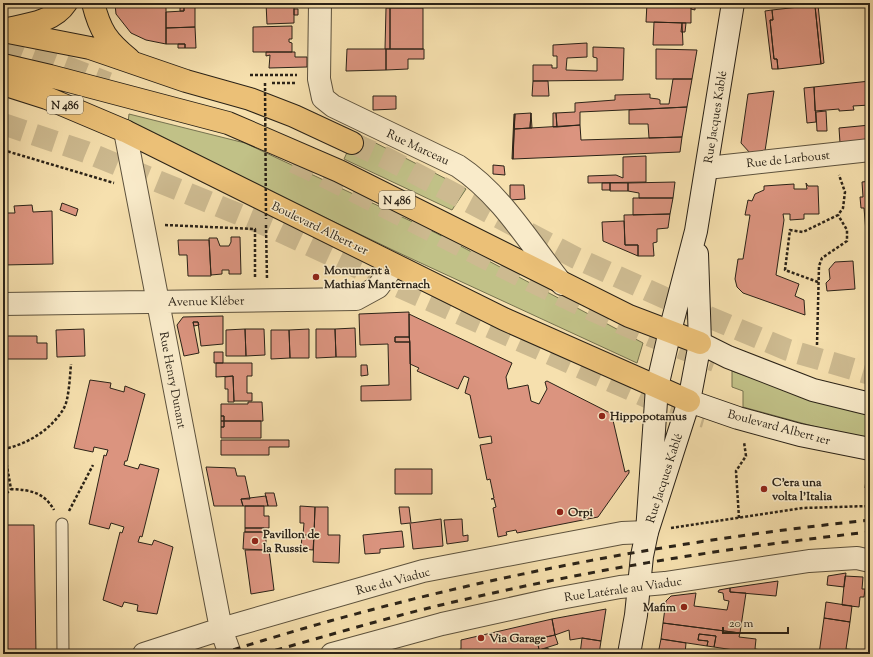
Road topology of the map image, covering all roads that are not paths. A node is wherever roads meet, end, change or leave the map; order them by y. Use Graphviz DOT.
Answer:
graph roads {
  1 [pos="66,3"];
  2 [pos="93,3"];
  3 [pos="320,3"];
  4 [pos="733,3"];
  5 [pos="3,30"];
  6 [pos="137,64"];
  7 [pos="3,65"];
  8 [pos="3,84"];
  9 [pos="125,131"];
  10 [pos="352,143"];
  11 [pos="870,150"];
  12 [pos="706,168"];
  13 [pos="696,231"];
  14 [pos="394,265"];
  15 [pos="562,284"];
  16 [pos="158,302"];
  17 [pos="3,304"];
  18 [pos="670,331"];
  19 [pos="700,343"];
  20 [pos="657,387"];
  21 [pos="689,401"];
  22 [pos="870,404"];
  23 [pos="870,449"];
  24 [pos="62,524"];
  25 [pos="647,532"];
  26 [pos="870,560"];
  27 [pos="639,586"];
  28 [pos="221,628"];
  29 [pos="63,654"];
  30 [pos="144,654"];
  31 [pos="230,654"];
  32 [pos="332,654"];
  33 [pos="629,654"];
  1 -- 5 [label="main road"];
  2 -- 6 [label="main road"];
  3 -- 15 [label="street, Rue Marceau"];
  4 -- 12 [label="street, Rue Jacques Kablé"];
  5 -- 6 [label="main road"];
  6 -- 10 [label="main road"];
  7 -- 15 [label="main road, N 486"];
  8 -- 9 [label="main road, Boulevard Albert 1er / N 486"];
  9 -- 14 [label="main road, Boulevard Albert 1er / N 486"];
  9 -- 16 [label="street, Rue Henry Dunant"];
  11 -- 12 [label="street, Rue de Larboust"];
  12 -- 13 [label="street, Rue Jacques Kablé"];
  13 -- 18 [label="street, Rue Jacques Kablé"];
  13 -- 19 [label="street, Rue Jacques Kablé"];
  14 -- 16 [label="street, Avenue Kléber"];
  14 -- 20 [label="main road, Boulevard Albert 1er / N 486"];
  15 -- 18 [label="main road, N 486"];
  16 -- 17 [label="street, Avenue Kléber"];
  16 -- 28 [label="street, Rue Henry Dunant"];
  18 -- 19 [label="main road"];
  18 -- 20 [label="street, Rue Jacques Kablé"];
  19 -- 21 [label="street, Rue Jacques Kablé"];
  19 -- 22 [label="street"];
  20 -- 21 [label="main road, Boulevard Albert 1er"];
  20 -- 25 [label="street, Rue Jacques Kablé"];
  21 -- 23 [label="street, Boulevard Albert 1er"];
  21 -- 25 [label="street, Rue Jacques Kablé"];
  24 -- 29 [label="lane"];
  25 -- 27 [label="street, Rue Jacques Kablé"];
  25 -- 28 [label="street, Rue du Viaduc"];
  26 -- 27 [label="street, Rue Latérale au Viaduc"];
  27 -- 32 [label="street, Rue Latérale au Viaduc"];
  27 -- 33 [label="street, Rue Jacques Kablé"];
  28 -- 30 [label="street, Rue du Viaduc"];
  28 -- 31 [label="street, Rue Henry Dunant"];
}
